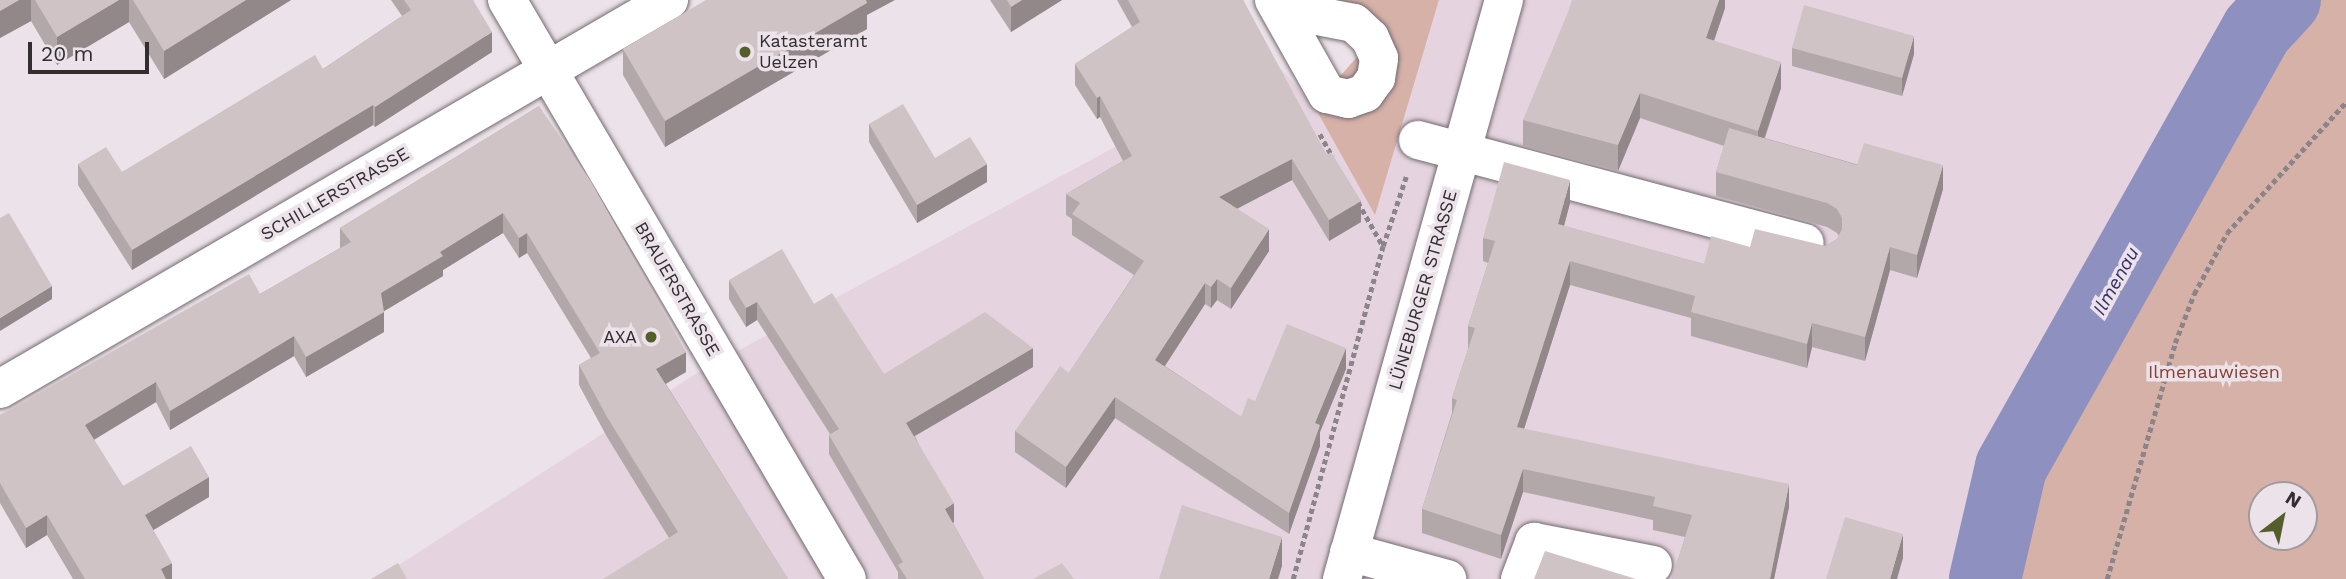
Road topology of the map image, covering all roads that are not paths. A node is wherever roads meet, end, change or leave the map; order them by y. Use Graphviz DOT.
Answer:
graph roads {
  1 [pos="506,0"];
  2 [pos="669,0"];
  3 [pos="1275,0"];
  4 [pos="1504,0"];
  5 [pos="548,70"];
  6 [pos="1418,140"];
  7 [pos="1461,153"];
  8 [pos="1821,247"];
  9 [pos="0,389"];
  10 [pos="1653,565"];
  11 [pos="1345,566"];
  12 [pos="847,579"];
  13 [pos="1447,579"];
  14 [pos="1520,579"];
  1 -- 5 [label="street, BRAUERSTRASSE"];
  2 -- 5 [label="street, SCHILLERSTRASSE"];
  3 -- 3 [label="street"];
  4 -- 7 [label="street, LÜNEBURGER STRASSE"];
  5 -- 9 [label="street, SCHILLERSTRASSE"];
  5 -- 12 [label="street, BRAUERSTRASSE"];
  6 -- 7 [label="street"];
  7 -- 8 [label="street"];
  7 -- 11 [label="street, LÜNEBURGER STRASSE"];
  10 -- 14 [label="street"];
  11 -- 13 [label="street"];
}
